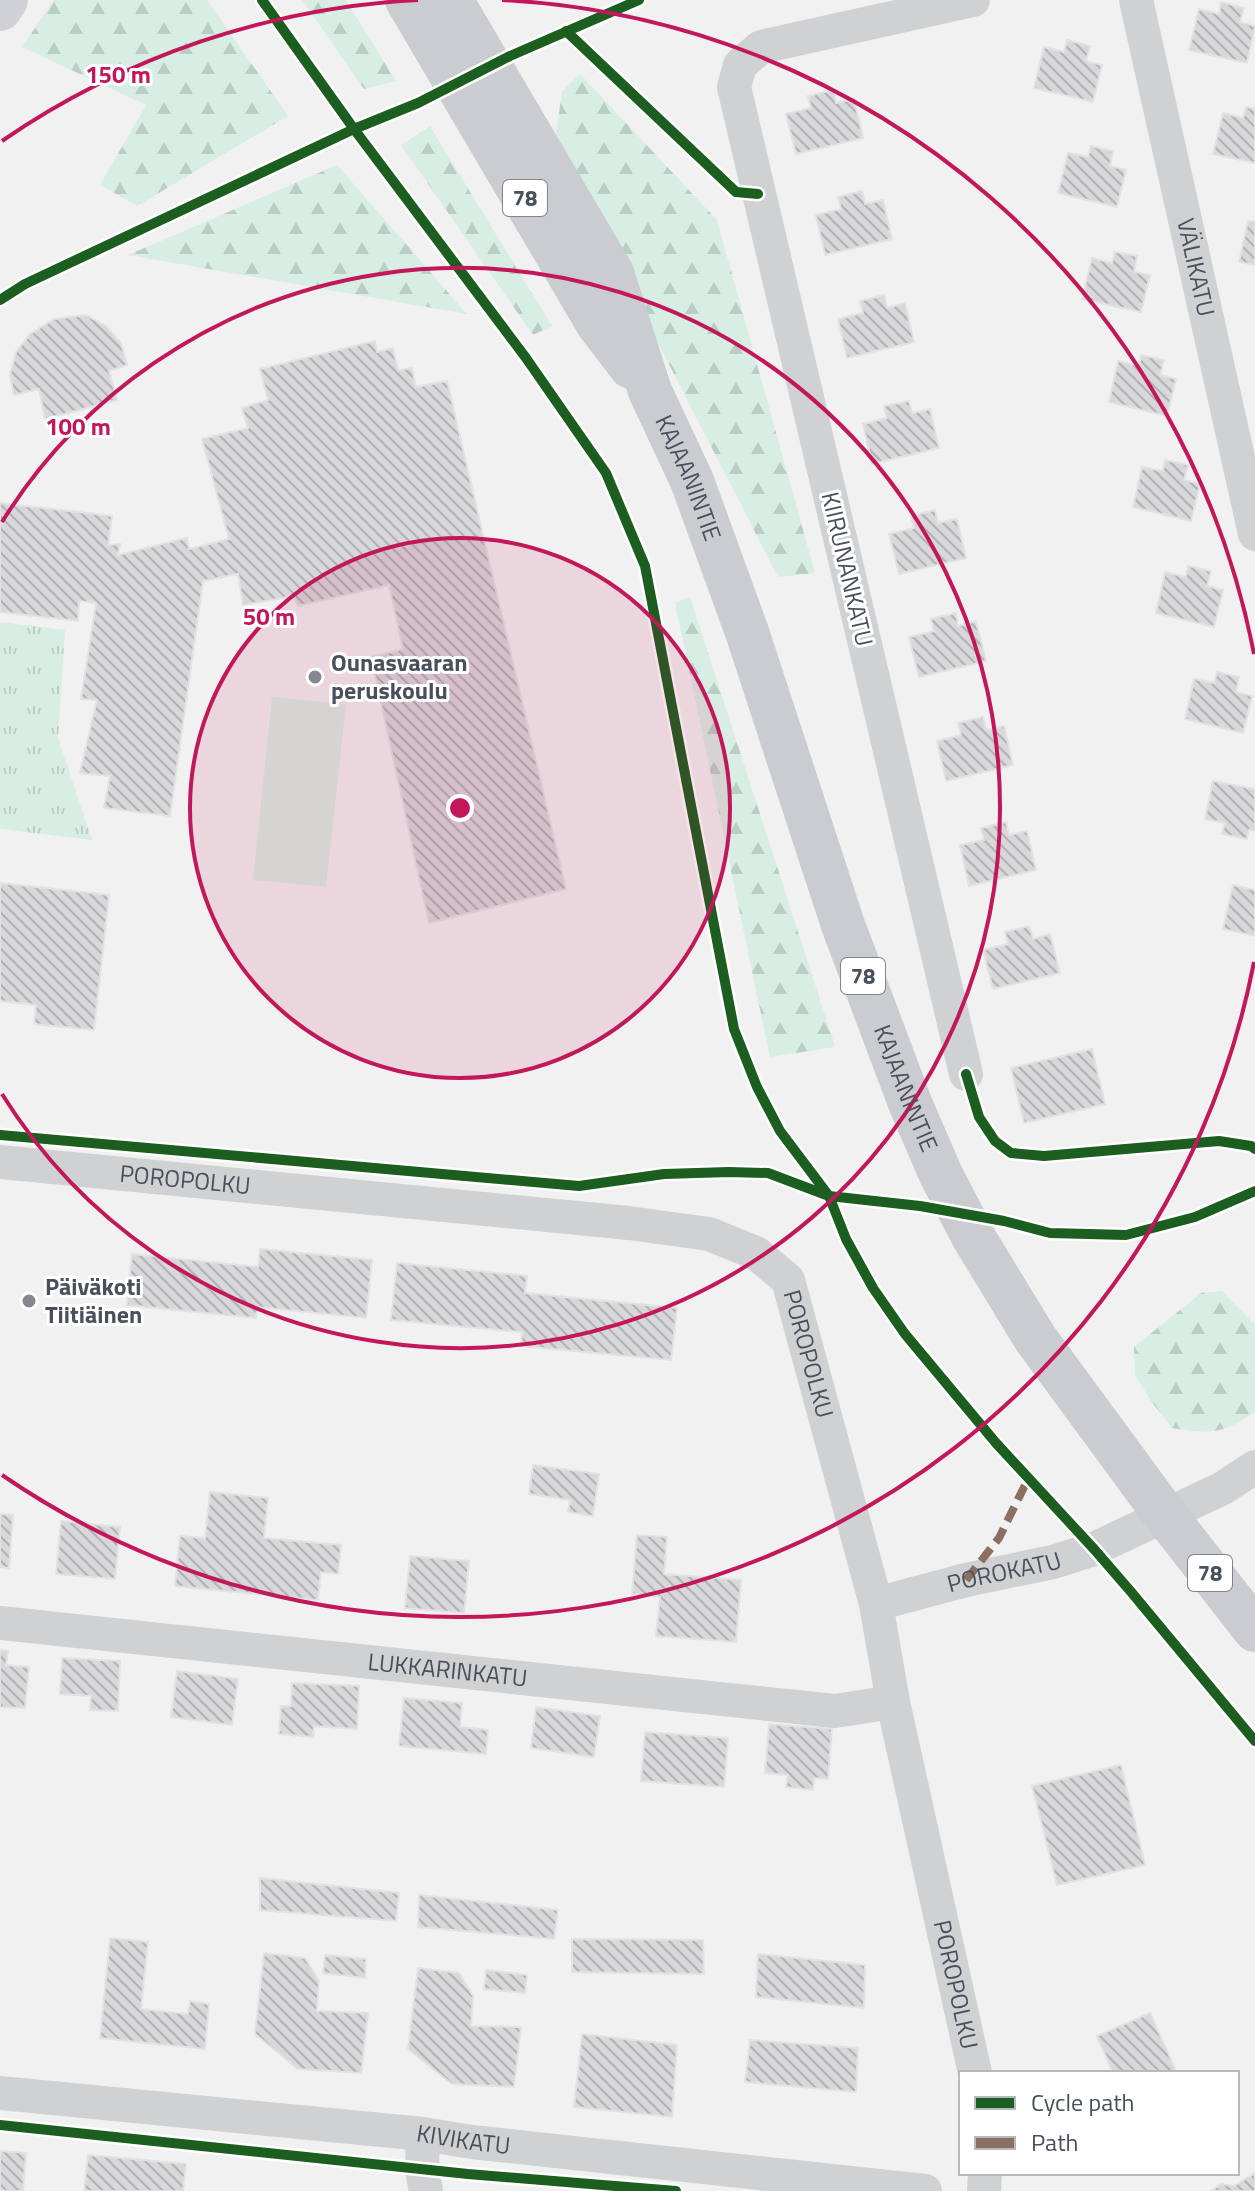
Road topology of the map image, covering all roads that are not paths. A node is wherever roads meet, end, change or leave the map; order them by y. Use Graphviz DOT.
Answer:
graph roads {
  1 [pos="6,0"];
  2 [pos="407,0"];
  3 [pos="451,0"];
  4 [pos="973,0"];
  5 [pos="1136,0"];
  6 [pos="0,9"];
  7 [pos="650,391"];
  8 [pos="1255,534"];
  9 [pos="966,1074"];
  10 [pos="0,1162"];
  11 [pos="1255,1467"];
  12 [pos="1165,1515"];
  13 [pos="876,1604"];
  14 [pos="0,1623"];
  15 [pos="1255,1630"];
  16 [pos="893,1702"];
  17 [pos="975,2071"];
  18 [pos="0,2093"];
  19 [pos="423,2134"];
  20 [pos="426,2191"];
  21 [pos="925,2191"];
  1 -- 6 [label="street"];
  2 -- 7 [label="main road, KAJAANINTIE / 78"];
  3 -- 7 [label="main road, KAJAANINTIE / 78"];
  4 -- 9 [label="street, KIIRUNANKATU"];
  5 -- 8 [label="street, VÄLIKATU"];
  7 -- 12 [label="main road, KAJAANINTIE / 78"];
  10 -- 13 [label="street, POROPOLKU"];
  11 -- 12 [label="street, POROKATU"];
  12 -- 13 [label="street, POROKATU"];
  12 -- 15 [label="main road, KAJAANINTIE / 78"];
  13 -- 16 [label="street, POROPOLKU"];
  14 -- 16 [label="street, LUKKARINKATU"];
  16 -- 17 [label="street, POROPOLKU"];
  18 -- 19 [label="street, KIVIKATU"];
  19 -- 20 [label="street"];
  19 -- 21 [label="street, KIVIKATU"];
}
